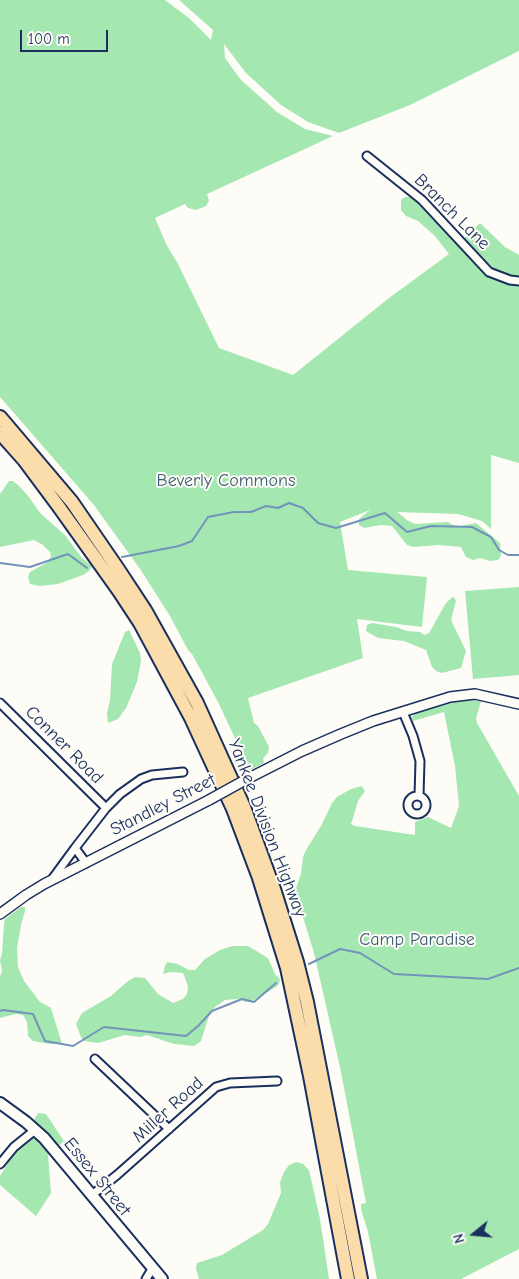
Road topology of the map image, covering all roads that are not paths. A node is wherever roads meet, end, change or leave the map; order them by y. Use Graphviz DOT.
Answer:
graph roads {
  1 [pos="367,156"];
  2 [pos="519,281"];
  3 [pos="0,417"];
  4 [pos="0,433"];
  5 [pos="0,703"];
  6 [pos="519,704"];
  7 [pos="403,712"];
  8 [pos="182,772"];
  9 [pos="419,796"];
  10 [pos="106,808"];
  11 [pos="75,848"];
  12 [pos="86,863"];
  13 [pos="52,880"];
  14 [pos="0,914"];
  15 [pos="95,1059"];
  16 [pos="277,1080"];
  17 [pos="0,1103"];
  18 [pos="169,1129"];
  19 [pos="35,1130"];
  20 [pos="0,1164"];
  21 [pos="92,1195"];
  22 [pos="152,1269"];
  23 [pos="146,1279"];
  24 [pos="162,1279"];
  25 [pos="348,1279"];
  26 [pos="361,1279"];
  1 -- 2 [label="street, Branch Lane"];
  3 -- 26 [label="highway, Yankee Division Highway"];
  4 -- 25 [label="highway, Yankee Division Highway"];
  5 -- 10 [label="street, Conner Road"];
  6 -- 7 [label="street, Standley Street"];
  7 -- 9 [label="street"];
  7 -- 12 [label="street, Standley Street, bridge"];
  8 -- 10 [label="street"];
  10 -- 11 [label="street"];
  11 -- 12 [label="street"];
  11 -- 13 [label="street"];
  12 -- 13 [label="street, Standley Street"];
  13 -- 14 [label="street, Standley Street"];
  15 -- 18 [label="street"];
  16 -- 18 [label="street, Miller Road"];
  17 -- 19 [label="main road, Essex Street"];
  18 -- 21 [label="street, Miller Road"];
  19 -- 20 [label="street"];
  19 -- 21 [label="main road, Essex Street"];
  21 -- 22 [label="main road, Essex Street"];
  22 -- 23 [label="street"];
  22 -- 24 [label="main road, Essex Street"];
}
